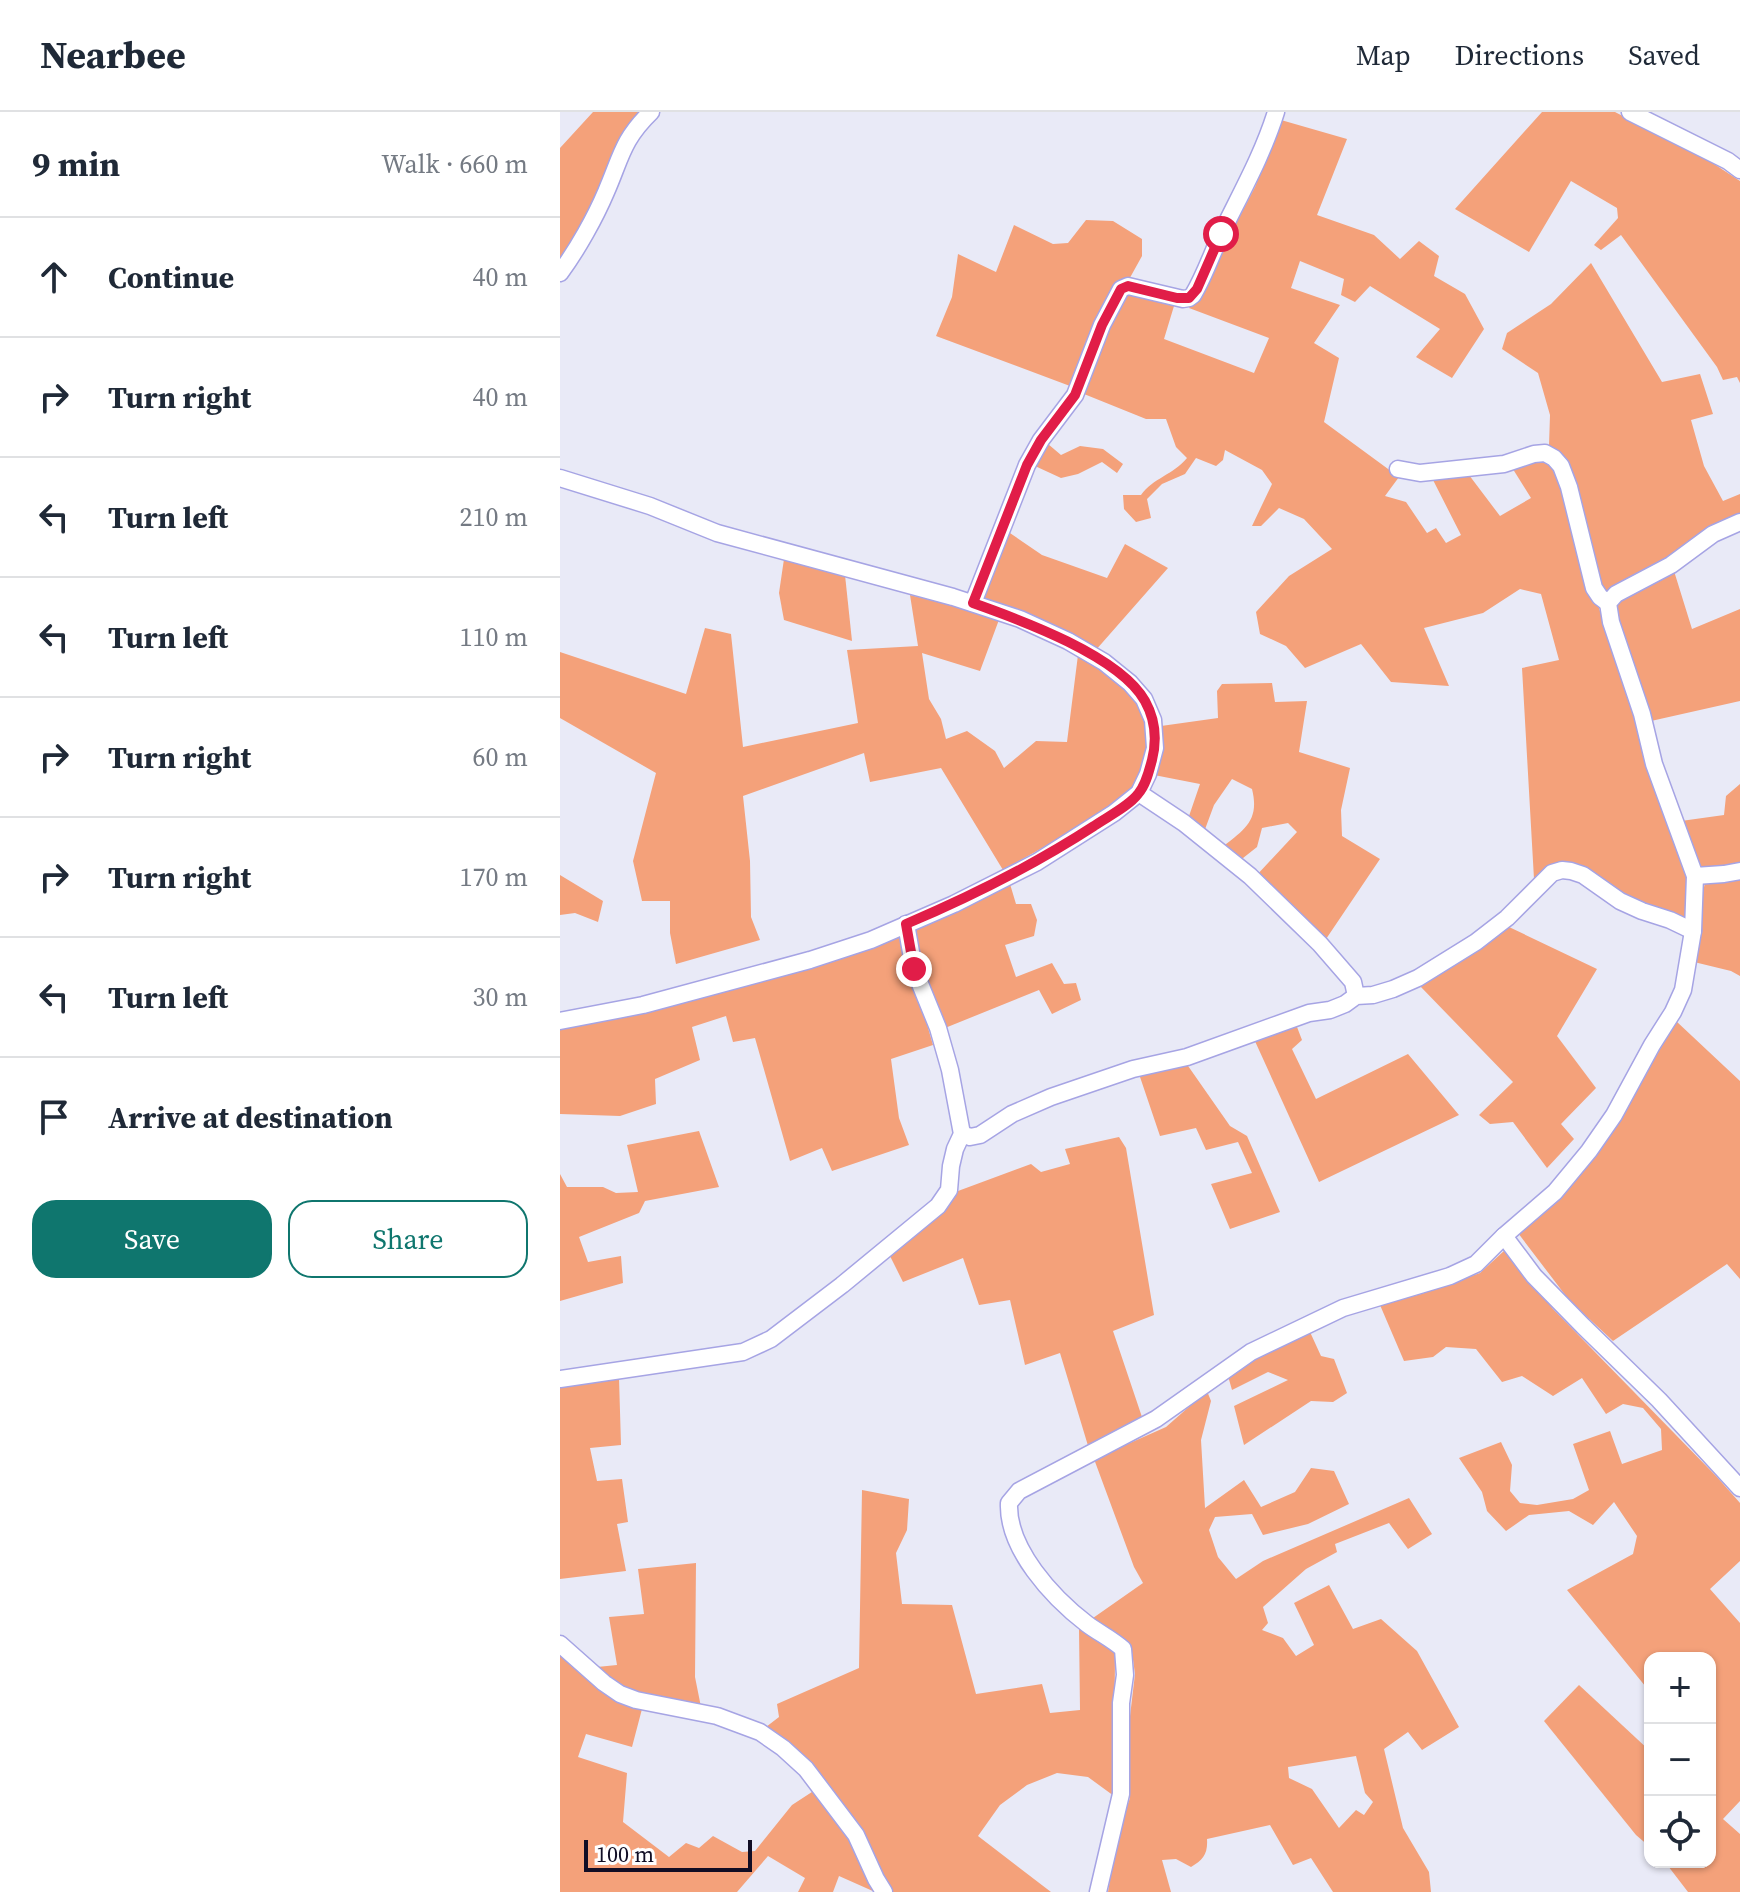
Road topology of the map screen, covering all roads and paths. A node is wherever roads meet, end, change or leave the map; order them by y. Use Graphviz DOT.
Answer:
graph roads {
  1 [pos="651,112"];
  2 [pos="1276,112"];
  3 [pos="1630,112"];
  4 [pos="1740,170"];
  5 [pos="560,273"];
  6 [pos="1398,469"];
  7 [pos="560,478"];
  8 [pos="1740,522"];
  9 [pos="973,603"];
  10 [pos="1608,603"];
  11 [pos="1139,793"];
  12 [pos="1740,871"];
  13 [pos="1695,876"];
  14 [pos="906,924"];
  15 [pos="1693,931"];
  16 [pos="1356,996"];
  17 [pos="560,1021"];
  18 [pos="962,1134"];
  19 [pos="1504,1236"];
  20 [pos="560,1379"];
  21 [pos="1740,1488"];
  22 [pos="560,1644"];
  23 [pos="884,1892"];
  24 [pos="1098,1892"];
  1 -- 5 [label="street"];
  2 -- 9 [label="street"];
  3 -- 4 [label="street"];
  6 -- 10 [label="street"];
  7 -- 9 [label="street"];
  8 -- 10 [label="street"];
  9 -- 11 [label="street"];
  10 -- 13 [label="street"];
  11 -- 14 [label="street"];
  11 -- 16 [label="street"];
  12 -- 13 [label="street"];
  13 -- 15 [label="street"];
  14 -- 17 [label="street"];
  14 -- 18 [label="street"];
  15 -- 16 [label="street"];
  15 -- 19 [label="street"];
  16 -- 18 [label="street"];
  18 -- 20 [label="street"];
  19 -- 21 [label="street"];
  19 -- 24 [label="street"];
  22 -- 23 [label="street"];
}
